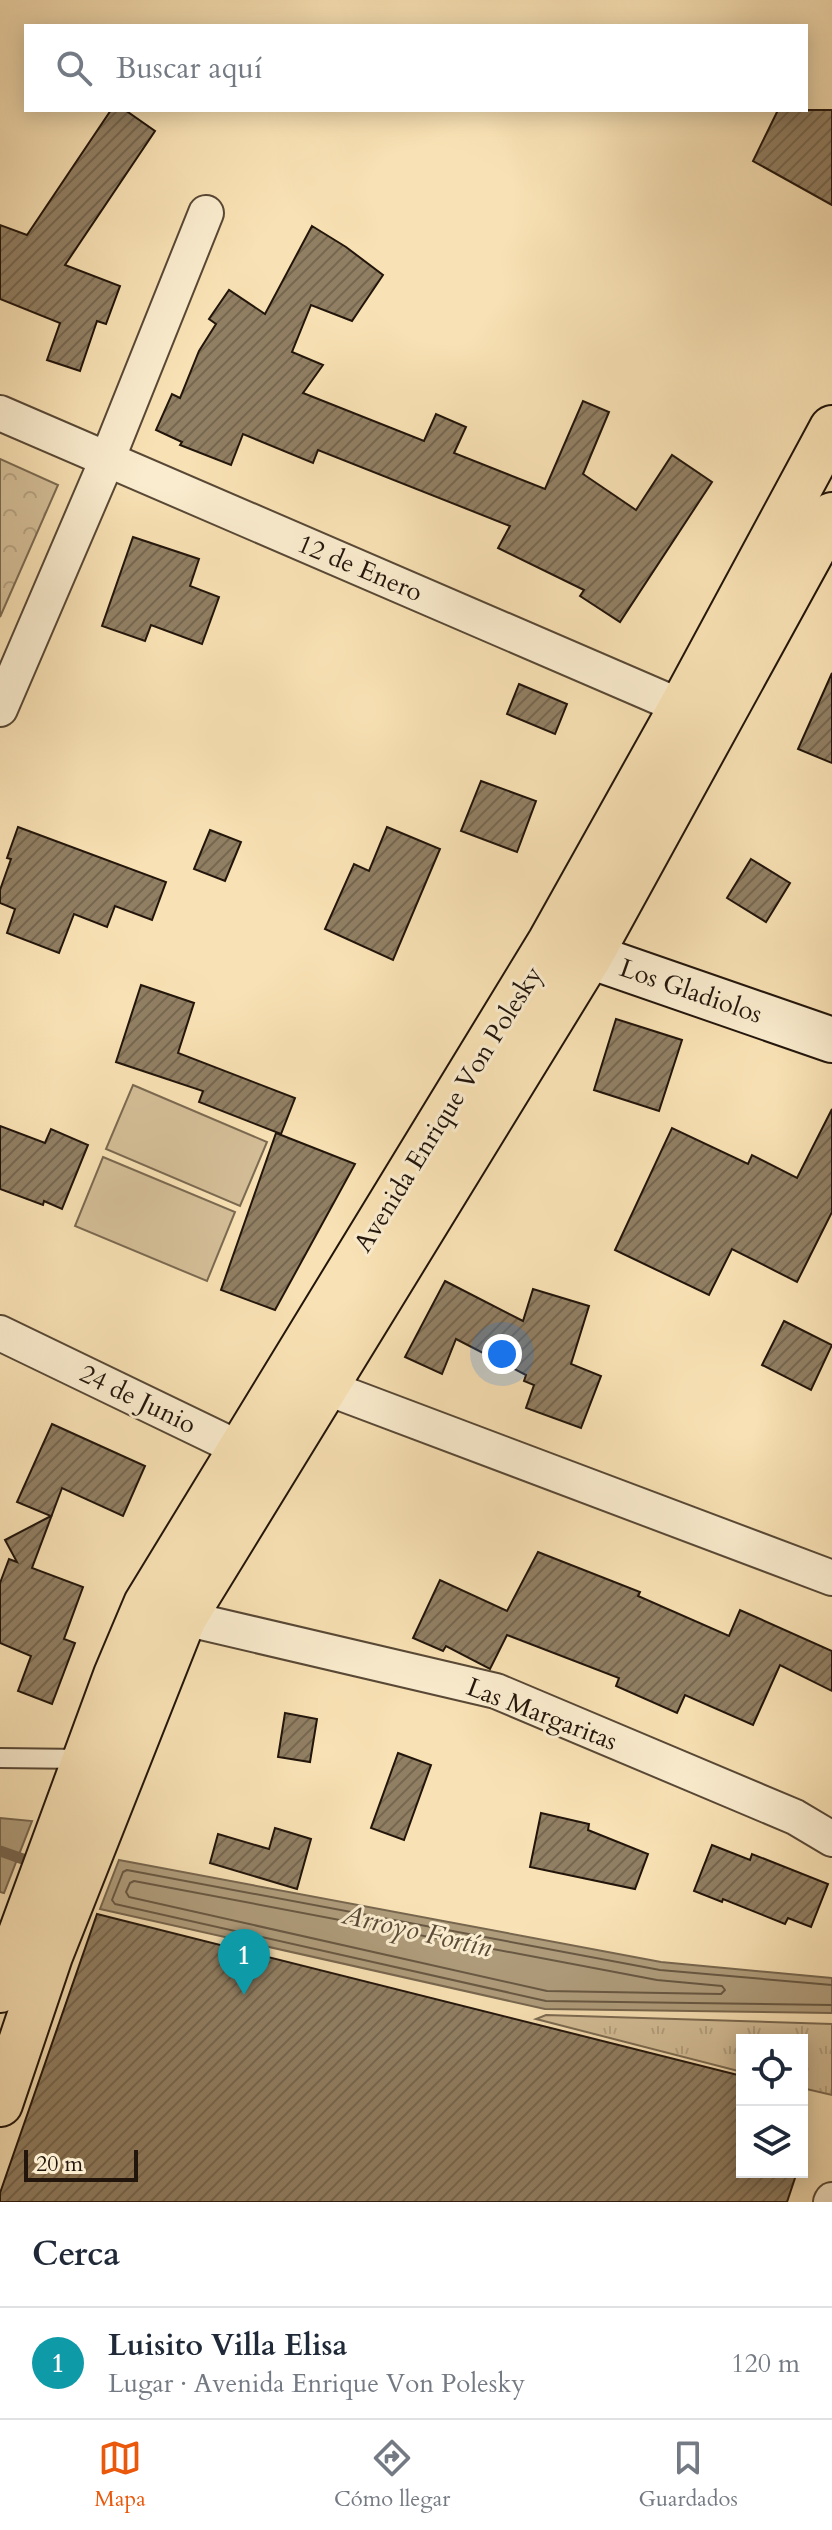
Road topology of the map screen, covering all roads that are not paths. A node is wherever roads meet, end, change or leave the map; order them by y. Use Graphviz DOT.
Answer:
graph roads {
  1 [pos="206,213"];
  2 [pos="0,413"];
  3 [pos="829,442"];
  4 [pos="107,460"];
  5 [pos="832,515"];
  6 [pos="0,709"];
  7 [pos="701,714"];
  8 [pos="570,949"];
  9 [pos="832,1040"];
  10 [pos="0,1333"];
  11 [pos="325,1387"];
  12 [pos="258,1457"];
  13 [pos="832,1578"];
  14 [pos="165,1611"];
  15 [pos="0,1758"];
  16 [pos="90,1786"];
  17 [pos="832,1839"];
  18 [pos="33,1950"];
  19 [pos="0,1990"];
  20 [pos="0,2104"];
  1 -- 4 [label="street"];
  2 -- 4 [label="street, 12 de Enero"];
  3 -- 7 [label="main road, Avenida Enrique Von Polesky"];
  4 -- 6 [label="street"];
  4 -- 7 [label="street, 12 de Enero"];
  5 -- 7 [label="main road, Avenida Enrique Von Polesky"];
  7 -- 8 [label="main road, Avenida Enrique Von Polesky"];
  8 -- 9 [label="street, Los Gladiolos"];
  8 -- 11 [label="main road, Avenida Enrique Von Polesky"];
  8 -- 12 [label="main road, Avenida Enrique Von Polesky"];
  10 -- 12 [label="street, 24 de Junio"];
  11 -- 12 [label="main road, Avenida Enrique Von Polesky"];
  11 -- 13 [label="street"];
  12 -- 14 [label="main road, Avenida Enrique Von Polesky"];
  14 -- 16 [label="main road, Avenida Enrique Von Polesky"];
  14 -- 17 [label="street, Las Margaritas"];
  15 -- 16 [label="lane"];
  16 -- 18 [label="main road, Avenida Enrique Von Polesky"];
  18 -- 19 [label="main road"];
  18 -- 20 [label="main road"];
}
